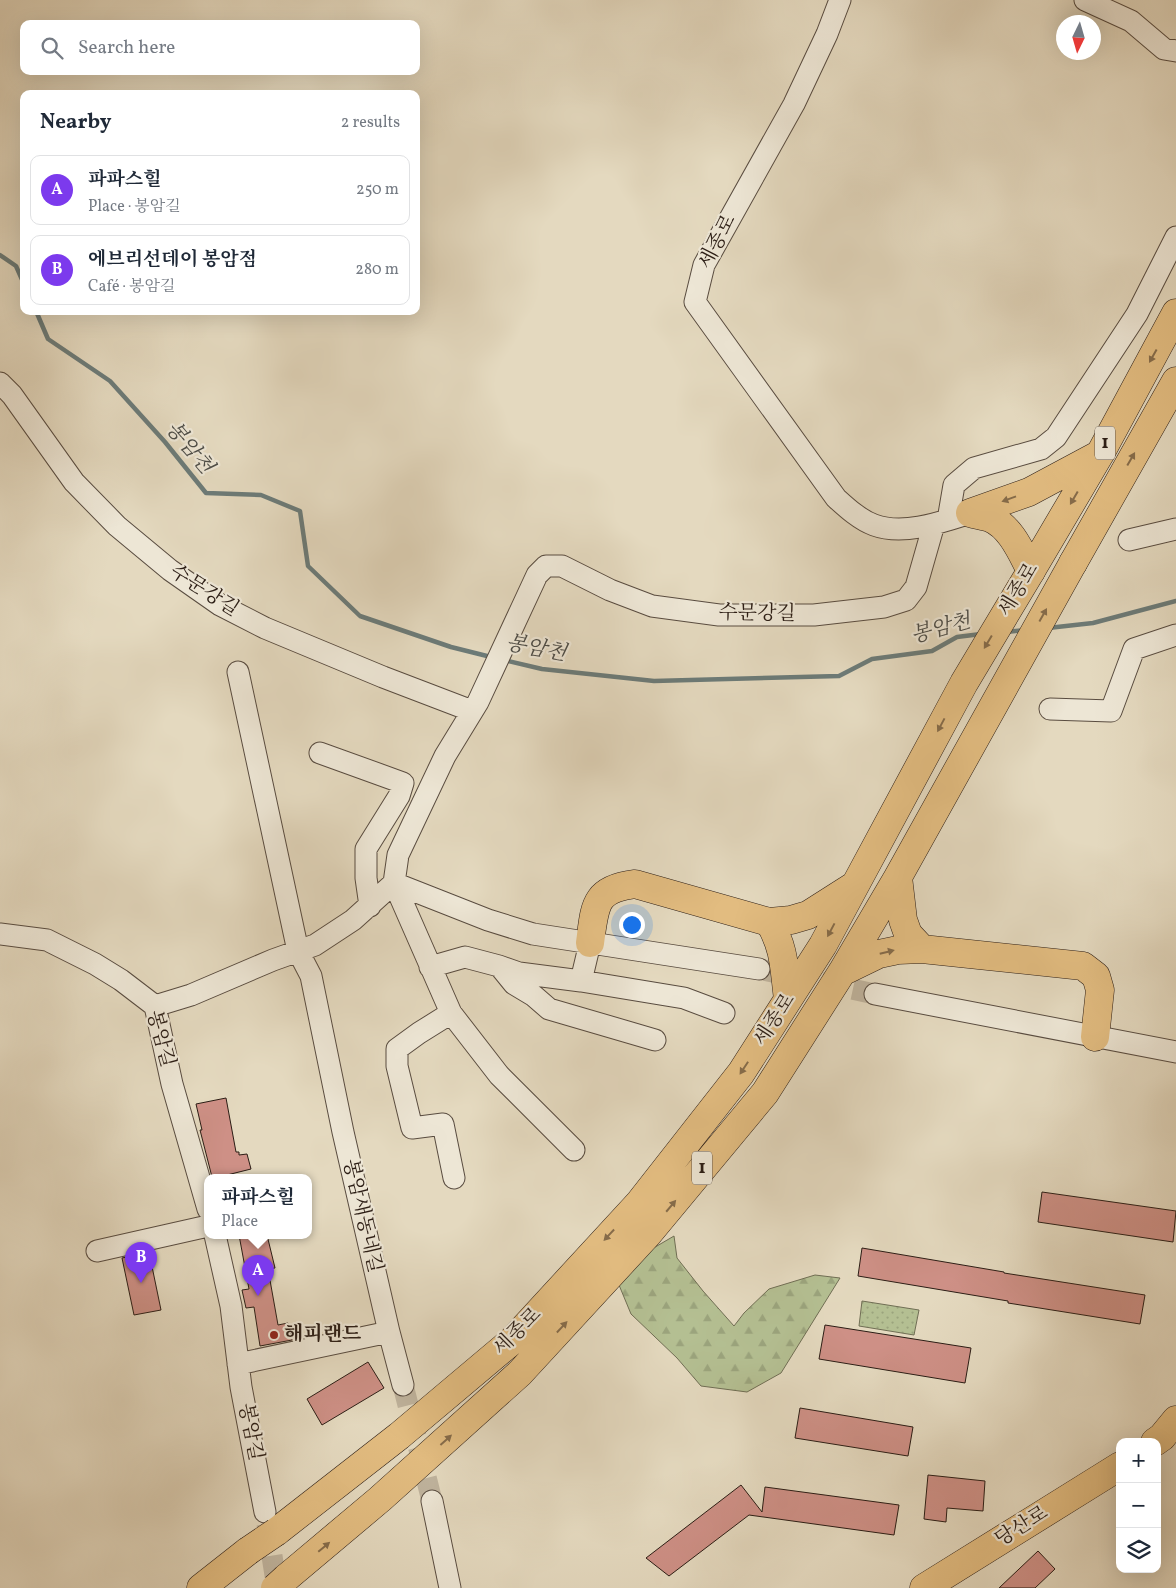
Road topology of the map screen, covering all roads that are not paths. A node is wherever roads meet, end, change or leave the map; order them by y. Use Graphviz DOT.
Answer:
graph roads {
  1 [pos="840,0"];
  2 [pos="1085,0"];
  3 [pos="1176,50"];
  4 [pos="1176,237"];
  5 [pos="1176,313"];
  6 [pos="1176,381"];
  7 [pos="0,383"];
  8 [pos="1100,454"];
  9 [pos="951,519"];
  10 [pos="1176,529"];
  11 [pos="1129,540"];
  12 [pos="1031,571"];
  13 [pos="1176,636"];
  14 [pos="238,672"];
  15 [pos="475,706"];
  16 [pos="1050,709"];
  17 [pos="320,753"];
  18 [pos="898,877"];
  19 [pos="394,883"];
  20 [pos="855,885"];
  21 [pos="370,906"];
  22 [pos="769,922"];
  23 [pos="0,934"];
  24 [pos="590,943"];
  25 [pos="922,948"];
  26 [pos="298,951"];
  27 [pos="499,966"];
  28 [pos="430,967"];
  29 [pos="759,969"];
  30 [pos="842,972"];
  31 [pos="581,981"];
  32 [pos="874,994"];
  33 [pos="788,999"];
  34 [pos="155,1006"];
  35 [pos="451,1012"];
  36 [pos="724,1013"];
  37 [pos="1095,1036"];
  38 [pos="655,1040"];
  39 [pos="1176,1052"];
  40 [pos="574,1150"];
  41 [pos="454,1178"];
  42 [pos="204,1195"];
  43 [pos="204,1227"];
  44 [pos="216,1239"];
  45 [pos="97,1251"];
  46 [pos="389,1332"];
  47 [pos="238,1364"];
  48 [pos="403,1385"];
  49 [pos="1176,1420"];
  50 [pos="1161,1438"];
  51 [pos="1116,1468"];
  52 [pos="432,1501"];
  53 [pos="270,1522"];
  54 [pos="281,1583"];
  55 [pos="201,1588"];
  56 [pos="450,1588"];
  57 [pos="924,1588"];
  1 -- 9 [label="street, 세종로"];
  2 -- 3 [label="street"];
  4 -- 9 [label="street, 수문강길"];
  5 -- 8 [label="main road, 세종로 / 1, one-way"];
  18 -- 6 [label="main road, 세종로 / 1, one-way"];
  7 -- 15 [label="street, 수문강길"];
  8 -- 9 [label="main road, one-way"];
  8 -- 12 [label="main road, 세종로 / 1, one-way"];
  9 -- 12 [label="main road"];
  9 -- 15 [label="street, 수문강길"];
  10 -- 11 [label="street"];
  12 -- 20 [label="main road, 세종로 / 1, one-way"];
  13 -- 16 [label="street"];
  14 -- 26 [label="street, 봉암새동네길"];
  15 -- 19 [label="street"];
  17 -- 21 [label="street"];
  18 -- 25 [label="main road"];
  18 -- 30 [label="main road, 세종로 / 1"];
  19 -- 21 [label="street"];
  19 -- 24 [label="street"];
  19 -- 28 [label="street"];
  20 -- 22 [label="main road"];
  20 -- 33 [label="main road, 세종로 / 1, one-way"];
  21 -- 26 [label="street"];
  22 -- 24 [label="main road"];
  22 -- 33 [label="main road"];
  23 -- 34 [label="street, 봉암길"];
  24 -- 29 [label="street"];
  24 -- 31 [label="street"];
  30 -- 25 [label="main road, one-way"];
  25 -- 37 [label="main road"];
  26 -- 34 [label="street"];
  26 -- 46 [label="street, 봉암새동네길"];
  27 -- 28 [label="street"];
  27 -- 31 [label="street"];
  27 -- 38 [label="street"];
  28 -- 35 [label="street"];
  54 -- 30 [label="main road, 세종로 / 1, one-way"];
  31 -- 36 [label="street"];
  32 -- 37 [label="street"];
  33 -- 53 [label="main road, 세종로 / 1, one-way"];
  34 -- 42 [label="street, 봉암길"];
  35 -- 40 [label="street"];
  35 -- 41 [label="street"];
  37 -- 39 [label="street"];
  43 -- 45 [label="street"];
  44 -- 47 [label="street, 봉암길"];
  46 -- 47 [label="street"];
  46 -- 48 [label="street, 봉암새동네길"];
  47 -- 53 [label="street, 봉암길"];
  49 -- 50 [label="main road"];
  51 -- 57 [label="main road, 당산로"];
  52 -- 56 [label="street"];
  53 -- 55 [label="main road, 세종로 / 1, bridge"];
}
